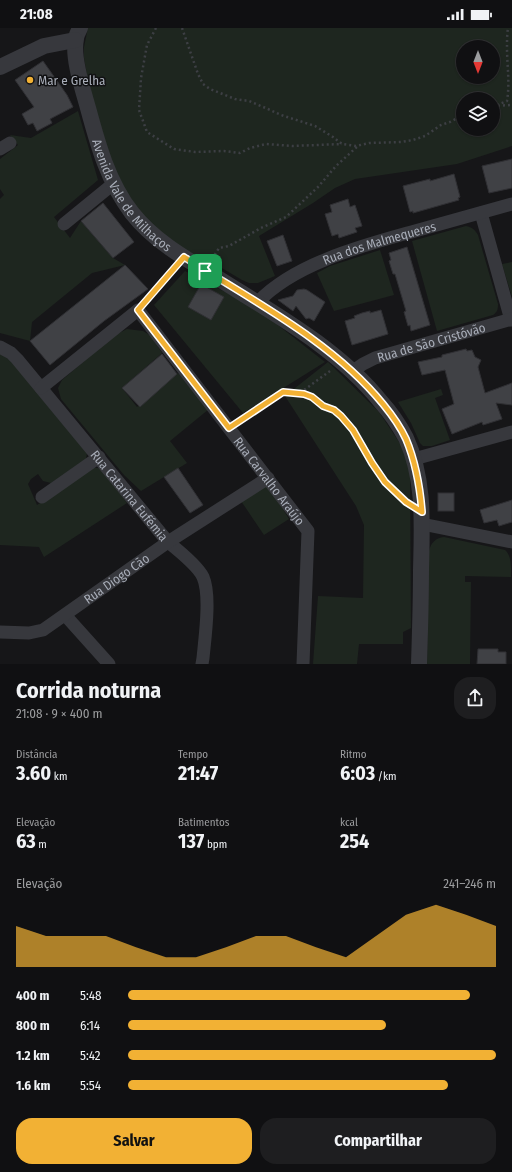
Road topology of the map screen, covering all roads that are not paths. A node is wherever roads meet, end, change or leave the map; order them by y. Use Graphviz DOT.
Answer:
graph roads {
  1 [pos="78,34"];
  2 [pos="0,67"];
  3 [pos="114,184"];
  4 [pos="512,204"];
  5 [pos="480,213"];
  6 [pos="64,224"];
  7 [pos="257,303"];
  8 [pos="511,319"];
  9 [pos="0,347"];
  10 [pos="353,371"];
  11 [pos="41,388"];
  12 [pos="512,432"];
  13 [pos="99,458"];
  14 [pos="414,459"];
  15 [pos="268,478"];
  16 [pos="42,497"];
  17 [pos="422,518"];
  18 [pos="168,542"];
  19 [pos="512,542"];
  20 [pos="65,615"];
  21 [pos="0,632"];
  22 [pos="109,664"];
  23 [pos="202,664"];
  24 [pos="303,664"];
  25 [pos="420,664"];
  1 -- 2 [label="street"];
  1 -- 3 [label="street, Avenida Vale de Milhaços"];
  3 -- 6 [label="street"];
  3 -- 7 [label="street, Avenida Vale de Milhaços"];
  4 -- 5 [label="street, Rua dos Malmequeres"];
  5 -- 7 [label="street, Rua dos Malmequeres"];
  5 -- 8 [label="street"];
  7 -- 10 [label="street, Avenida Vale de Milhaços"];
  8 -- 10 [label="street, Rua de São Cristóvão"];
  9 -- 11 [label="street, Rua Catarina Eufémia"];
  10 -- 14 [label="street, Avenida Vale de Milhaços"];
  11 -- 13 [label="street, Rua Catarina Eufémia"];
  11 -- 15 [label="street, Rua Carvalho Araújo"];
  12 -- 14 [label="street"];
  13 -- 16 [label="street"];
  13 -- 18 [label="street, Rua Catarina Eufémia"];
  14 -- 17 [label="street, Avenida Vale de Milhaços"];
  15 -- 18 [label="street, Rua Diogo Cão"];
  15 -- 24 [label="street, Rua Carvalho Araújo"];
  17 -- 19 [label="street"];
  17 -- 25 [label="street, Avenida Vale de Milhaços"];
  18 -- 20 [label="street, Rua Diogo Cão"];
  18 -- 23 [label="street, Rua Catarina Eufémia"];
  20 -- 21 [label="street, Rua Diogo Cão"];
  20 -- 22 [label="street"];
}
